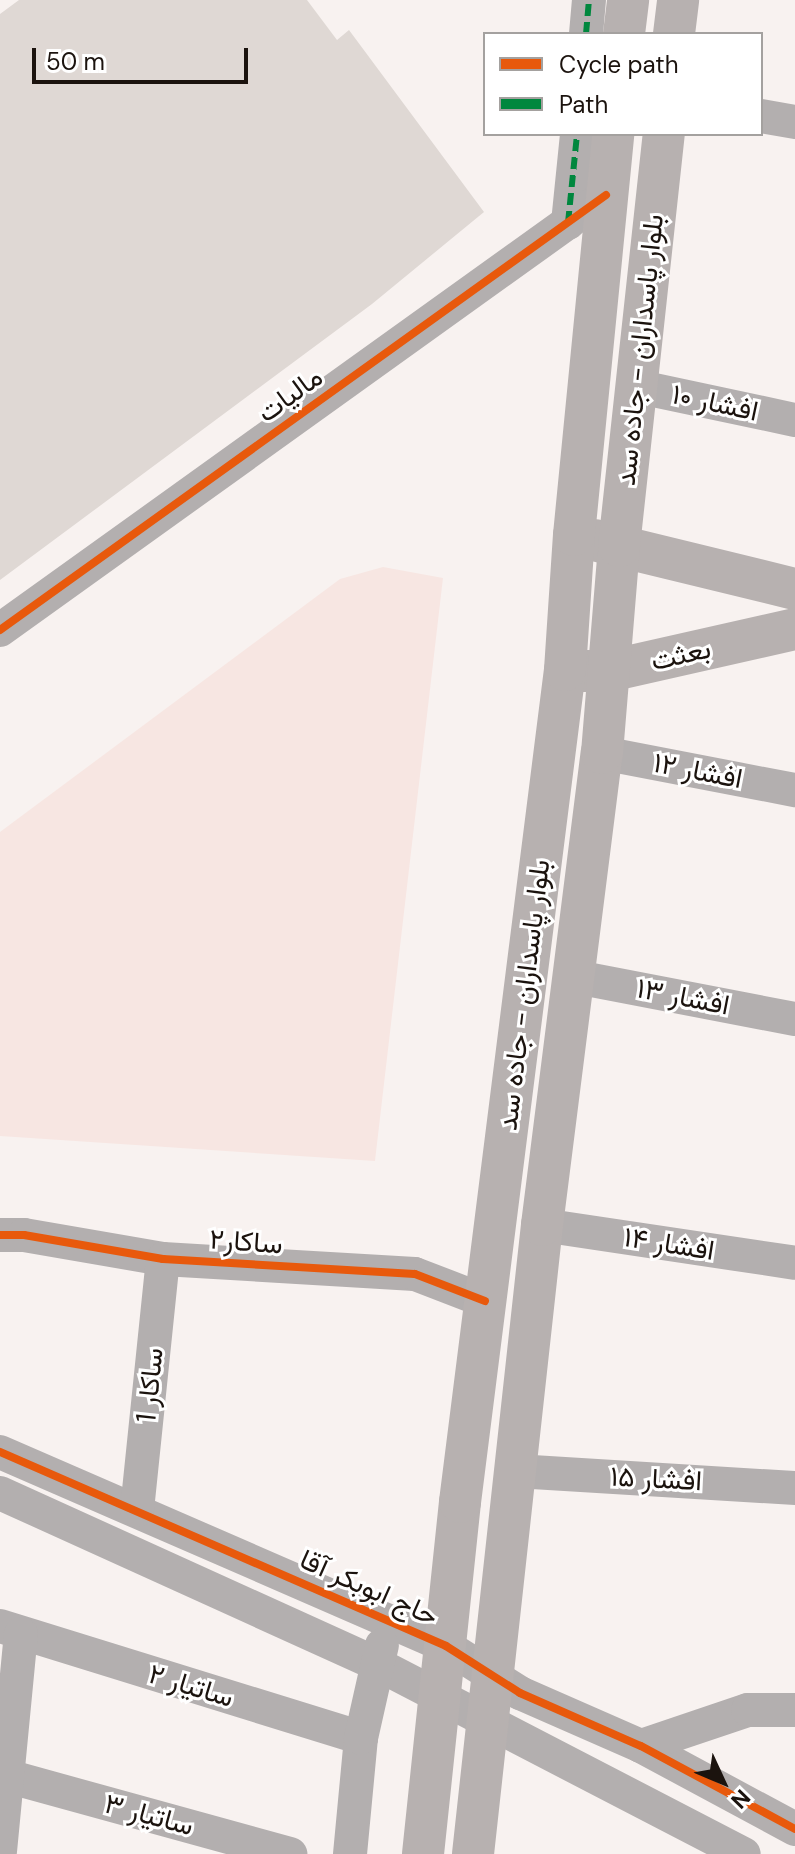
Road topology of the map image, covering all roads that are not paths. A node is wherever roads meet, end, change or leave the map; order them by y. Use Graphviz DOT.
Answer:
graph roads {
  1 [pos="589,0"];
  2 [pos="628,0"];
  3 [pos="678,0"];
  4 [pos="586,32"];
  5 [pos="624,32"];
  6 [pos="674,32"];
  7 [pos="763,116"];
  8 [pos="795,122"];
  9 [pos="577,136"];
  10 [pos="613,136"];
  11 [pos="664,136"];
  12 [pos="606,195"];
  13 [pos="568,223"];
  14 [pos="635,386"];
  15 [pos="795,420"];
  16 [pos="574,535"];
  17 [pos="619,546"];
  18 [pos="795,589"];
  19 [pos="795,629"];
  20 [pos="0,630"];
  21 [pos="565,670"];
  22 [pos="609,671"];
  23 [pos="602,753"];
  24 [pos="795,790"];
  25 [pos="571,976"];
  26 [pos="795,1019"];
  27 [pos="542,1225"];
  28 [pos="0,1235"];
  29 [pos="163,1259"];
  30 [pos="795,1263"];
  31 [pos="485,1301"];
  32 [pos="0,1452"];
  33 [pos="516,1471"];
  34 [pos="795,1488"];
  35 [pos="0,1493"];
  36 [pos="137,1510"];
  37 [pos="388,1620"];
  38 [pos="11,1630"];
  39 [pos="446,1646"];
  40 [pos="377,1664"];
  41 [pos="494,1678"];
  42 [pos="440,1696"];
  43 [pos="795,1710"];
  44 [pos="490,1722"];
  45 [pos="361,1738"];
  46 [pos="641,1746"];
  47 [pos="7,1776"];
  48 [pos="795,1829"];
  49 [pos="0,1851"];
  50 [pos="290,1854"];
  51 [pos="350,1854"];
  52 [pos="423,1854"];
  53 [pos="473,1854"];
  54 [pos="744,1854"];
  1 -- 4 [label="street"];
  2 -- 5 [label="main road"];
  3 -- 6 [label="main road"];
  7 -- 8 [label="street"];
  9 -- 13 [label="street"];
  10 -- 12 [label="main road, بلوار پاسداران - جاده سد"];
  11 -- 14 [label="main road, بلوار پاسداران - جاده سد"];
  12 -- 13 [label="street, مالیات"];
  12 -- 16 [label="main road, بلوار پاسداران - جاده سد"];
  13 -- 20 [label="street, مالیات"];
  14 -- 15 [label="street, افشار ۱۰"];
  14 -- 17 [label="main road, بلوار پاسداران - جاده سد"];
  16 -- 17 [label="main road"];
  16 -- 21 [label="main road, بلوار پاسداران - جاده سد"];
  17 -- 18 [label="main road"];
  17 -- 22 [label="main road, بلوار پاسداران - جاده سد"];
  19 -- 22 [label="main road, بعثت"];
  21 -- 22 [label="main road, بعثت"];
  21 -- 31 [label="main road, بلوار پاسداران - جاده سد"];
  22 -- 23 [label="main road, بلوار پاسداران - جاده سد"];
  23 -- 24 [label="street, افشار ۱۲"];
  23 -- 25 [label="main road, بلوار پاسداران - جاده سد"];
  25 -- 26 [label="street, افشار ۱۳"];
  25 -- 27 [label="main road, بلوار پاسداران - جاده سد"];
  27 -- 30 [label="street, افشار ۱۴"];
  27 -- 33 [label="main road, بلوار پاسداران - جاده سد"];
  28 -- 29 [label="street, ساکار۲"];
  29 -- 31 [label="street, ساکار۲"];
  29 -- 36 [label="street, ساکار 1"];
  31 -- 39 [label="main road, بلوار پاسداران - جاده سد"];
  32 -- 36 [label="street, حاج ابوبکر آقا"];
  33 -- 34 [label="street, افشار ۱۵"];
  33 -- 41 [label="main road, بلوار پاسداران - جاده سد"];
  35 -- 40 [label="street"];
  36 -- 37 [label="street, حاج ابوبکر آقا"];
  37 -- 39 [label="street, حاج ابوبکر آقا"];
  37 -- 40 [label="street"];
  38 -- 45 [label="street, ساتیار ۲"];
  38 -- 47 [label="street"];
  39 -- 41 [label="street, حاج ابوبکر آقا"];
  39 -- 42 [label="main road, بلوار پاسداران - جاده سد"];
  40 -- 42 [label="street"];
  40 -- 45 [label="street"];
  41 -- 44 [label="main road, بلوار پاسداران - جاده سد"];
  41 -- 46 [label="street, حاج ابوبکر آقا"];
  42 -- 44 [label="street"];
  42 -- 52 [label="main road, بلوار پاسداران - جاده سد"];
  43 -- 46 [label="street"];
  44 -- 53 [label="main road, بلوار پاسداران - جاده سد"];
  44 -- 54 [label="street"];
  45 -- 51 [label="street"];
  46 -- 48 [label="street, حاج ابوبکر آقا"];
  47 -- 49 [label="street"];
  47 -- 50 [label="street, ساتیار ۳"];
}
